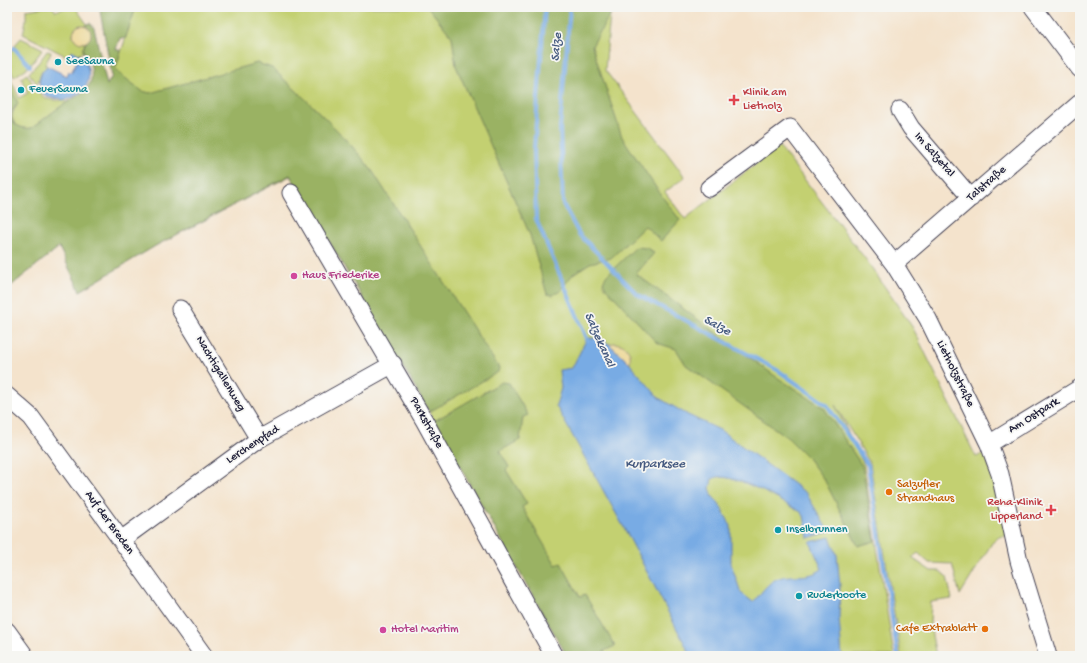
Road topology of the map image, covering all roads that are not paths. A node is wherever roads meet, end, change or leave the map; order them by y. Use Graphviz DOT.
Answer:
graph roads {
  1 [pos="1032,7"];
  2 [pos="1080,70"];
  3 [pos="1080,103"];
  4 [pos="900,110"];
  5 [pos="709,188"];
  6 [pos="291,193"];
  7 [pos="972,198"];
  8 [pos="894,264"];
  9 [pos="180,309"];
  10 [pos="393,364"];
  11 [pos="1080,388"];
  12 [pos="7,396"];
  13 [pos="259,439"];
  14 [pos="989,444"];
  15 [pos="121,540"];
  16 [pos="7,631"];
  17 [pos="25,656"];
  18 [pos="204,656"];
  19 [pos="554,656"];
  20 [pos="1048,656"];
  1 -- 2 [label="street"];
  3 -- 7 [label="street, Talstraße"];
  4 -- 7 [label="street, Im Salzetal"];
  5 -- 8 [label="street, Lietholzstraße"];
  6 -- 10 [label="street, Parkstraße"];
  7 -- 8 [label="street, Talstraße"];
  8 -- 14 [label="street, Lietholzstraße"];
  9 -- 13 [label="street, Nachtigallenweg"];
  10 -- 13 [label="street, Lerchenpfad"];
  10 -- 19 [label="street, Parkstraße"];
  11 -- 14 [label="street, Am Ostpark"];
  12 -- 15 [label="street, Auf der Breden"];
  13 -- 15 [label="street, Lerchenpfad"];
  14 -- 20 [label="street, Lietholzstraße"];
  15 -- 18 [label="street, Auf der Breden"];
  16 -- 17 [label="street"];
}
